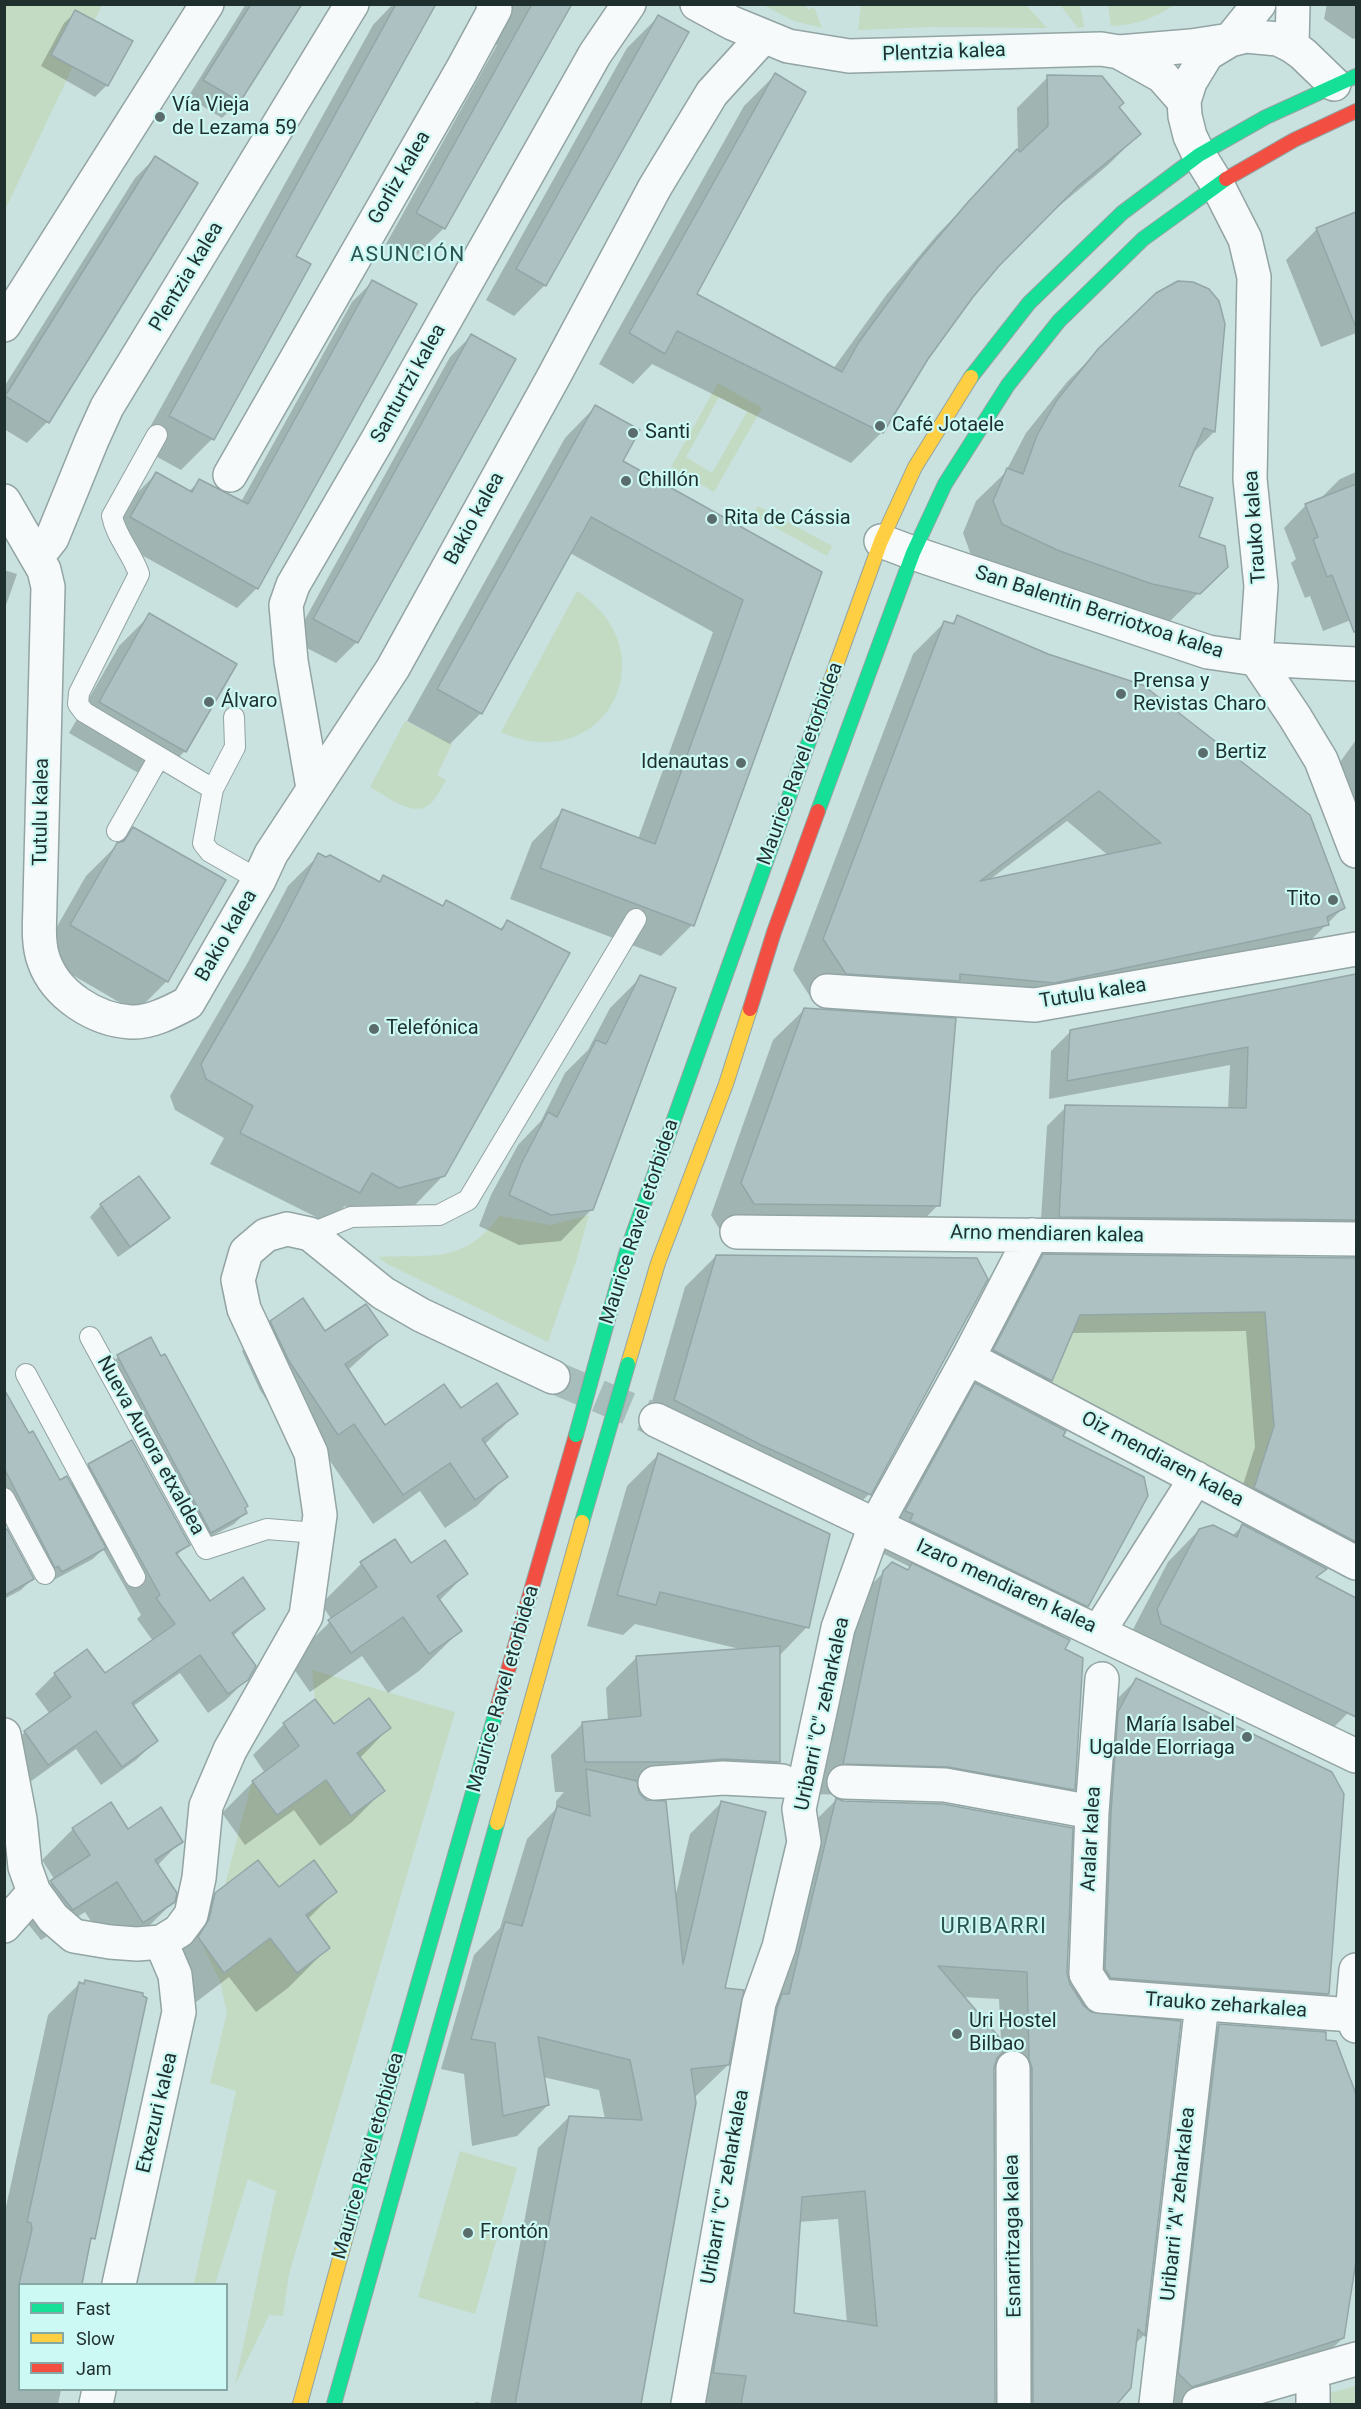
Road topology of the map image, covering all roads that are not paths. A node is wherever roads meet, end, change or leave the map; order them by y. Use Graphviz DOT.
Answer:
graph roads {
  1 [pos="207,4"];
  2 [pos="352,4"];
  3 [pos="493,4"];
  4 [pos="629,4"];
  5 [pos="697,4"];
  6 [pos="1259,4"];
  7 [pos="1293,4"];
  8 [pos="764,36"];
  9 [pos="1230,39"];
  10 [pos="1292,46"];
  11 [pos="1119,52"];
  12 [pos="1345,80"];
  13 [pos="1184,101"];
  14 [pos="1356,111"];
  15 [pos="1199,155"];
  16 [pos="1217,184"];
  17 [pos="4,325"];
  18 [pos="156,435"];
  19 [pos="230,475"];
  20 [pos="4,501"];
  21 [pos="881,541"];
  22 [pos="913,554"];
  23 [pos="37,557"];
  24 [pos="1256,659"];
  25 [pos="1356,664"];
  26 [pos="234,717"];
  27 [pos="159,757"];
  28 [pos="313,788"];
  29 [pos="213,789"];
  30 [pos="117,831"];
  31 [pos="1356,851"];
  32 [pos="260,880"];
  33 [pos="636,919"];
  34 [pos="1356,949"];
  35 [pos="826,991"];
  36 [pos="188,1003"];
  37 [pos="737,1232"];
  38 [pos="310,1234"];
  39 [pos="1032,1235"];
  40 [pos="1356,1239"];
  41 [pos="90,1337"];
  42 [pos="968,1358"];
  43 [pos="26,1374"];
  44 [pos="553,1377"];
  45 [pos="656,1420"];
  46 [pos="1196,1478"];
  47 [pos="4,1498"];
  48 [pos="875,1526"];
  49 [pos="317,1533"];
  50 [pos="1356,1563"];
  51 [pos="45,1574"];
  52 [pos="135,1576"];
  53 [pos="1099,1631"];
  54 [pos="1102,1679"];
  55 [pos="4,1735"];
  56 [pos="1356,1756"];
  57 [pos="782,1781"];
  58 [pos="844,1782"];
  59 [pos="655,1783"];
  60 [pos="1092,1812"];
  61 [pos="21,1884"];
  62 [pos="4,1926"];
  63 [pos="161,1942"];
  64 [pos="1356,1970"];
  65 [pos="1100,1996"];
  66 [pos="1202,2004"];
  67 [pos="1354,2021"];
  68 [pos="1013,2068"];
  69 [pos="119,2283"];
  70 [pos="1329,2379"];
  71 [pos="300,2404"];
  72 [pos="334,2404"];
  73 [pos="688,2404"];
  74 [pos="1014,2404"];
  75 [pos="1156,2404"];
  76 [pos="1199,2404"];
  1 -- 17 [label="street"];
  2 -- 23 [label="street, Plentzia kalea"];
  3 -- 19 [label="street, Gorliz kalea"];
  4 -- 28 [label="street, Santurtzi kalea"];
  5 -- 8 [label="street, Plentzia kalea"];
  6 -- 9 [label="street"];
  7 -- 10 [label="street"];
  8 -- 11 [label="street, Plentzia kalea"];
  8 -- 28 [label="street, Bakio kalea"];
  9 -- 10 [label="street"];
  9 -- 11 [label="street"];
  9 -- 13 [label="street"];
  10 -- 12 [label="street"];
  11 -- 13 [label="street, Plentzia kalea"];
  12 -- 15 [label="main road, Maurice Ravel etorbidea"];
  13 -- 15 [label="street, Trauko kalea"];
  14 -- 16 [label="main road, Maurice Ravel etorbidea"];
  15 -- 16 [label="street, Trauko kalea"];
  15 -- 21 [label="main road, Maurice Ravel etorbidea"];
  16 -- 22 [label="main road, Maurice Ravel etorbidea"];
  16 -- 24 [label="street, Trauko kalea"];
  18 -- 27 [label="lane"];
  20 -- 23 [label="street, Tutulu kalea"];
  21 -- 22 [label="street, San Balentin Berriotxoa kalea"];
  21 -- 71 [label="main road, Maurice Ravel etorbidea, bridge"];
  22 -- 24 [label="street, San Balentin Berriotxoa kalea"];
  22 -- 72 [label="main road, Maurice Ravel etorbidea, bridge"];
  23 -- 36 [label="street, Tutulu kalea"];
  24 -- 25 [label="street, San Balentin Berriotxoa kalea"];
  24 -- 31 [label="street"];
  26 -- 29 [label="lane"];
  27 -- 29 [label="lane"];
  27 -- 30 [label="lane"];
  28 -- 32 [label="street, Bakio kalea"];
  29 -- 32 [label="lane"];
  32 -- 36 [label="street, Bakio kalea"];
  33 -- 38 [label="lane"];
  34 -- 35 [label="street, Tutulu kalea"];
  37 -- 39 [label="street, Arno mendiaren kalea"];
  38 -- 44 [label="street"];
  38 -- 49 [label="street"];
  39 -- 40 [label="street, Arno mendiaren kalea"];
  39 -- 42 [label="street, Uribarri \"C\" zeharkalea"];
  41 -- 49 [label="lane, Nueva Aurora etxaldea"];
  42 -- 46 [label="street, Oiz mendiaren kalea"];
  42 -- 48 [label="street, Uribarri \"C\" zeharkalea"];
  43 -- 52 [label="lane"];
  45 -- 48 [label="street, Izaro mendiaren kalea"];
  46 -- 50 [label="street, Oiz mendiaren kalea"];
  46 -- 53 [label="street"];
  47 -- 51 [label="lane"];
  48 -- 53 [label="street, Izaro mendiaren kalea"];
  48 -- 73 [label="street, Uribarri \"C\" zeharkalea"];
  49 -- 63 [label="street"];
  53 -- 56 [label="street, Izaro mendiaren kalea"];
  54 -- 60 [label="street, Aralar kalea"];
  55 -- 61 [label="street"];
  57 -- 59 [label="street"];
  58 -- 60 [label="street"];
  60 -- 65 [label="street, Aralar kalea"];
  61 -- 62 [label="street"];
  61 -- 63 [label="street"];
  63 -- 69 [label="street, Etxezuri kalea"];
  64 -- 67 [label="street"];
  65 -- 66 [label="street, Trauko zeharkalea"];
  66 -- 67 [label="street, Trauko zeharkalea"];
  66 -- 75 [label="street, Uribarri \"A\" zeharkalea"];
  68 -- 74 [label="street, Esnarritzaga kalea"];
  70 -- 76 [label="street"];
}
